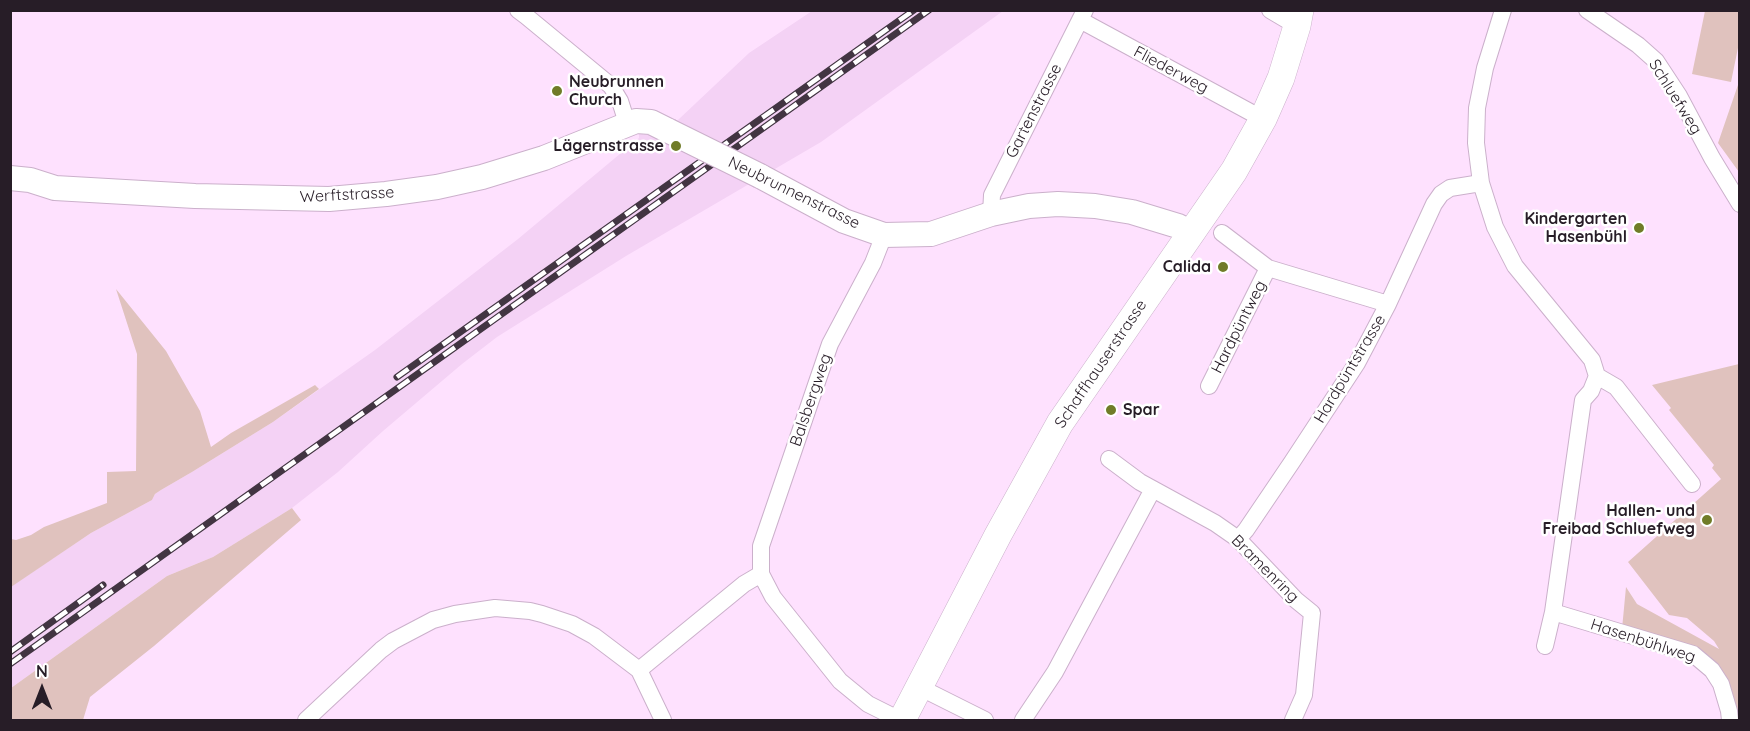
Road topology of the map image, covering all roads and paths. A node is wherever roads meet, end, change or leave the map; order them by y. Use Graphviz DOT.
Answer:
graph roads {
  1 [pos="1270,10"];
  2 [pos="1503,10"];
  3 [pos="1587,10"];
  4 [pos="524,12"];
  5 [pos="1082,15"];
  6 [pos="1299,18"];
  7 [pos="1263,119"];
  8 [pos="627,123"];
  9 [pos="10,178"];
  10 [pos="1481,183"];
  11 [pos="55,188"];
  12 [pos="10,192"];
  13 [pos="1740,204"];
  14 [pos="991,214"];
  15 [pos="1222,232"];
  16 [pos="1192,233"];
  17 [pos="884,235"];
  18 [pos="1269,268"];
  19 [pos="1388,304"];
  20 [pos="1597,376"];
  21 [pos="1209,386"];
  22 [pos="1109,459"];
  23 [pos="1692,484"];
  24 [pos="1153,489"];
  25 [pos="1238,539"];
  26 [pos="761,574"];
  27 [pos="1553,612"];
  28 [pos="1545,646"];
  29 [pos="639,670"];
  30 [pos="919,687"];
  31 [pos="306,720"];
  32 [pos="663,720"];
  33 [pos="901,720"];
  34 [pos="985,720"];
  35 [pos="1023,720"];
  36 [pos="1293,720"];
  37 [pos="1730,720"];
  1 -- 6 [label="street"];
  2 -- 10 [label="street"];
  3 -- 13 [label="street, Schluefweg"];
  4 -- 8 [label="street"];
  5 -- 7 [label="street, Fliederweg"];
  5 -- 14 [label="street, Gartenstrasse"];
  6 -- 7 [label="main road, Schaffhauserstrasse"];
  7 -- 16 [label="main road, Schaffhauserstrasse"];
  8 -- 11 [label="street, Werftstrasse"];
  8 -- 17 [label="street, Neubrunnenstrasse, bridge"];
  9 -- 11 [label="street, Werftstrasse"];
  10 -- 19 [label="street, Hardpüntstrasse"];
  10 -- 20 [label="street"];
  11 -- 12 [label="street, Werftstrasse"];
  14 -- 16 [label="street, Neubrunnenstrasse"];
  14 -- 17 [label="street, Neubrunnenstrasse"];
  15 -- 18 [label="street, Hardpüntweg"];
  16 -- 30 [label="main road, Schaffhauserstrasse"];
  17 -- 26 [label="street, Balsbergweg"];
  18 -- 19 [label="street, Hardpüntweg"];
  18 -- 21 [label="street, Hardpüntweg"];
  19 -- 25 [label="street, Hardpüntstrasse"];
  20 -- 23 [label="street"];
  20 -- 27 [label="street"];
  22 -- 24 [label="street, Bramenring"];
  24 -- 25 [label="street, Bramenring"];
  24 -- 35 [label="street"];
  25 -- 36 [label="street, Bramenring"];
  26 -- 29 [label="street"];
  26 -- 33 [label="street"];
  27 -- 28 [label="street"];
  27 -- 37 [label="street, Hasenbühlweg"];
  29 -- 31 [label="street"];
  29 -- 32 [label="street"];
  30 -- 33 [label="main road, Schaffhauserstrasse"];
  30 -- 34 [label="street"];
}
